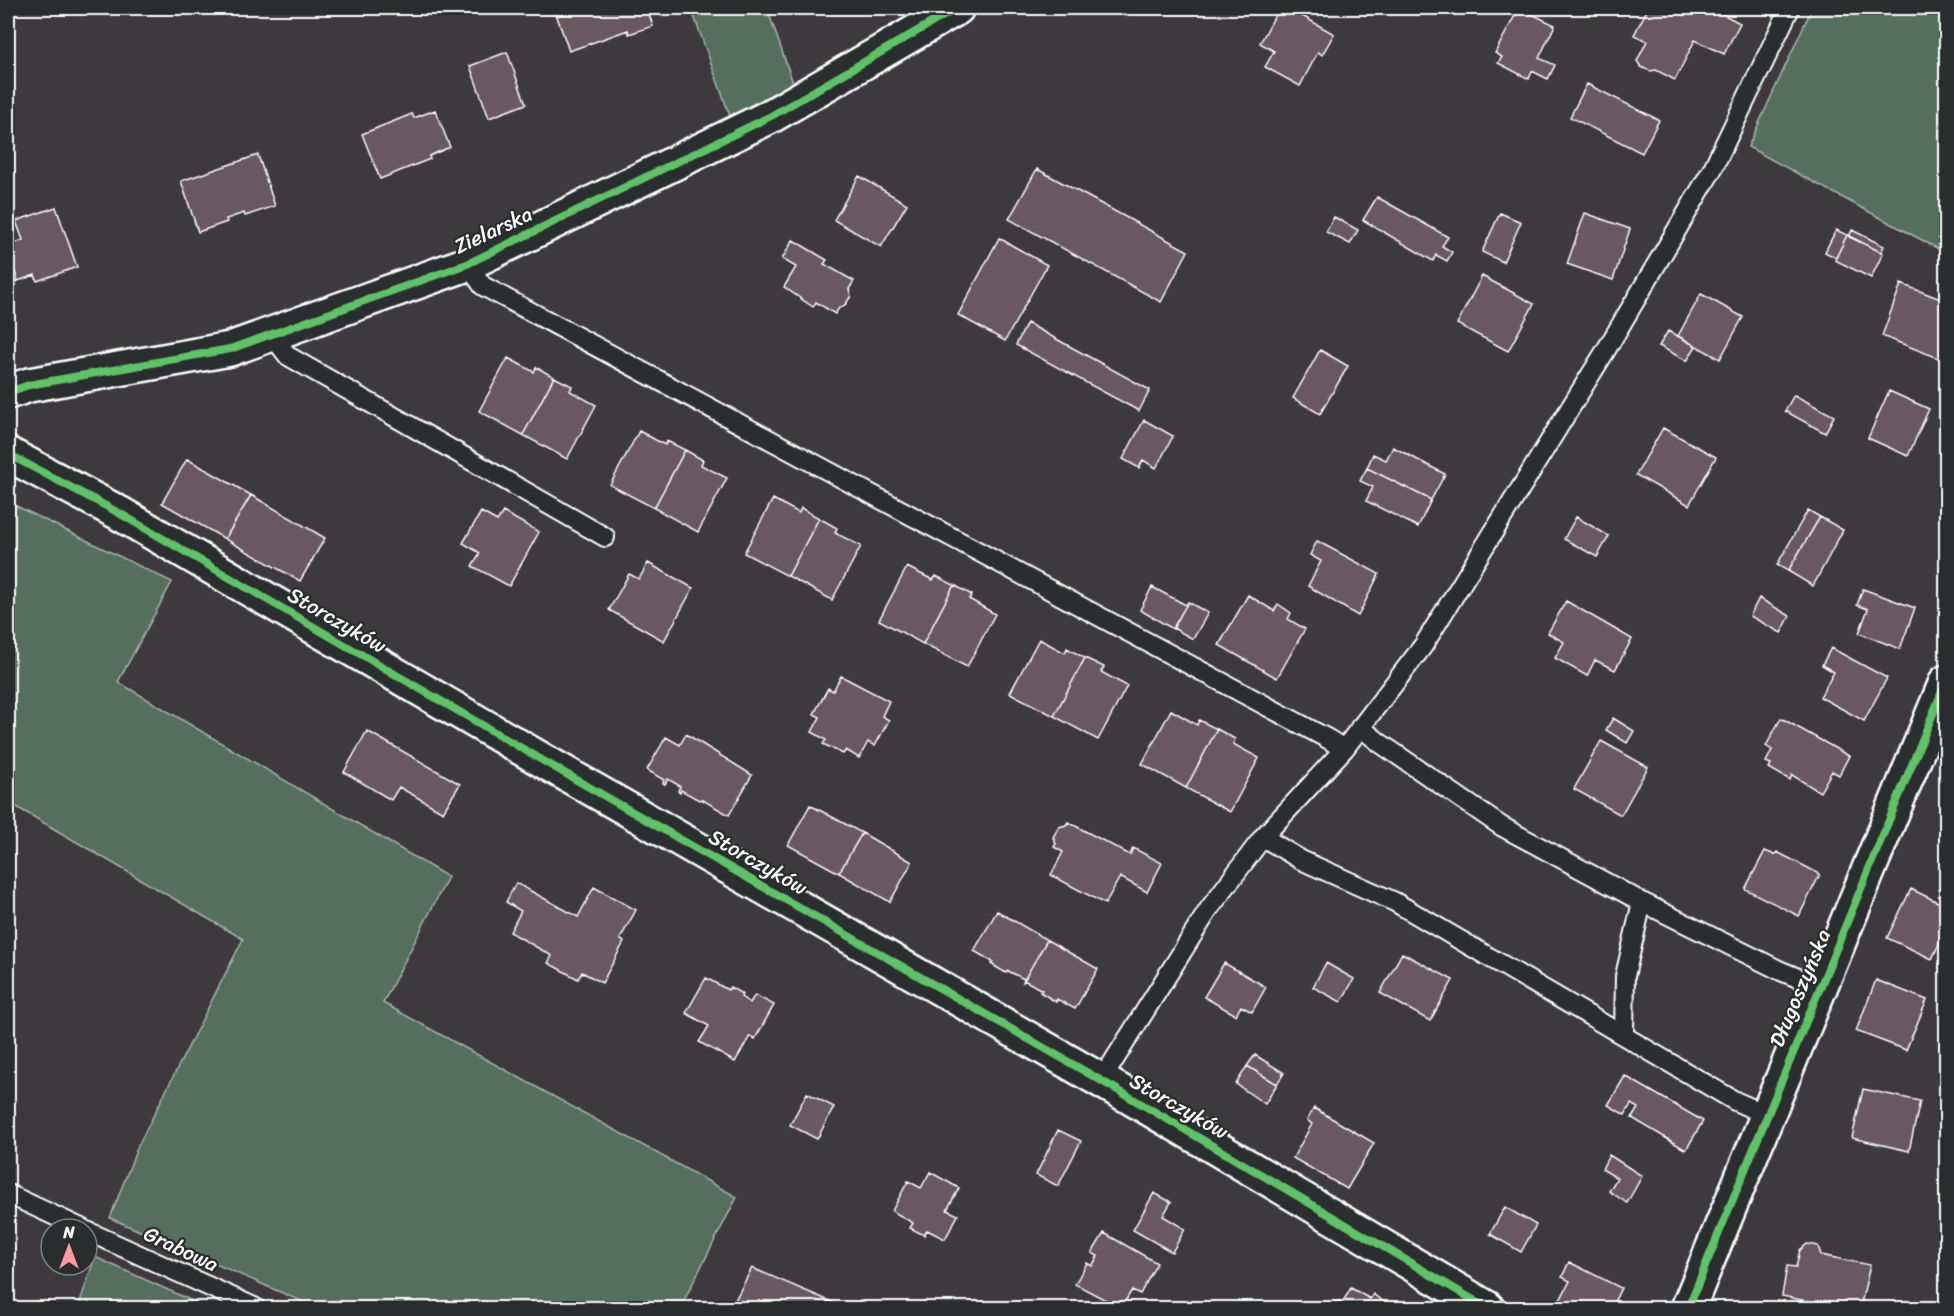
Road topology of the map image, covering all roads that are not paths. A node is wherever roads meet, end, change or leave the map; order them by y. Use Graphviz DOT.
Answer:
graph roads {
  1 [pos="1790,8"];
  2 [pos="938,12"];
  3 [pos="467,264"];
  4 [pos="271,334"];
  5 [pos="8,393"];
  6 [pos="8,454"];
  7 [pos="605,537"];
  8 [pos="1947,682"];
  9 [pos="1360,726"];
  10 [pos="1344,749"];
  11 [pos="1263,837"];
  12 [pos="1642,902"];
  13 [pos="1820,987"];
  14 [pos="1624,1034"];
  15 [pos="1101,1081"];
  16 [pos="1767,1115"];
  17 [pos="8,1194"];
  18 [pos="57,1217"];
  19 [pos="99,1236"];
  20 [pos="256,1308"];
  21 [pos="1487,1308"];
  22 [pos="1688,1308"];
  1 -- 9 [label="lane"];
  2 -- 3 [label="street, Zielarska"];
  3 -- 4 [label="street, Zielarska"];
  3 -- 10 [label="lane"];
  4 -- 5 [label="street, Zielarska"];
  4 -- 7 [label="lane"];
  6 -- 15 [label="street, Storczyków"];
  8 -- 13 [label="street, Długoszyńska"];
  9 -- 10 [label="lane"];
  9 -- 12 [label="lane"];
  10 -- 11 [label="lane"];
  11 -- 14 [label="lane"];
  11 -- 15 [label="lane"];
  12 -- 13 [label="lane"];
  12 -- 14 [label="lane"];
  13 -- 16 [label="street, Długoszyńska"];
  14 -- 16 [label="lane"];
  15 -- 21 [label="street, Storczyków"];
  16 -- 22 [label="street, Długoszyńska"];
  17 -- 18 [label="lane, Grabowa"];
  19 -- 20 [label="lane, Grabowa"];
}
